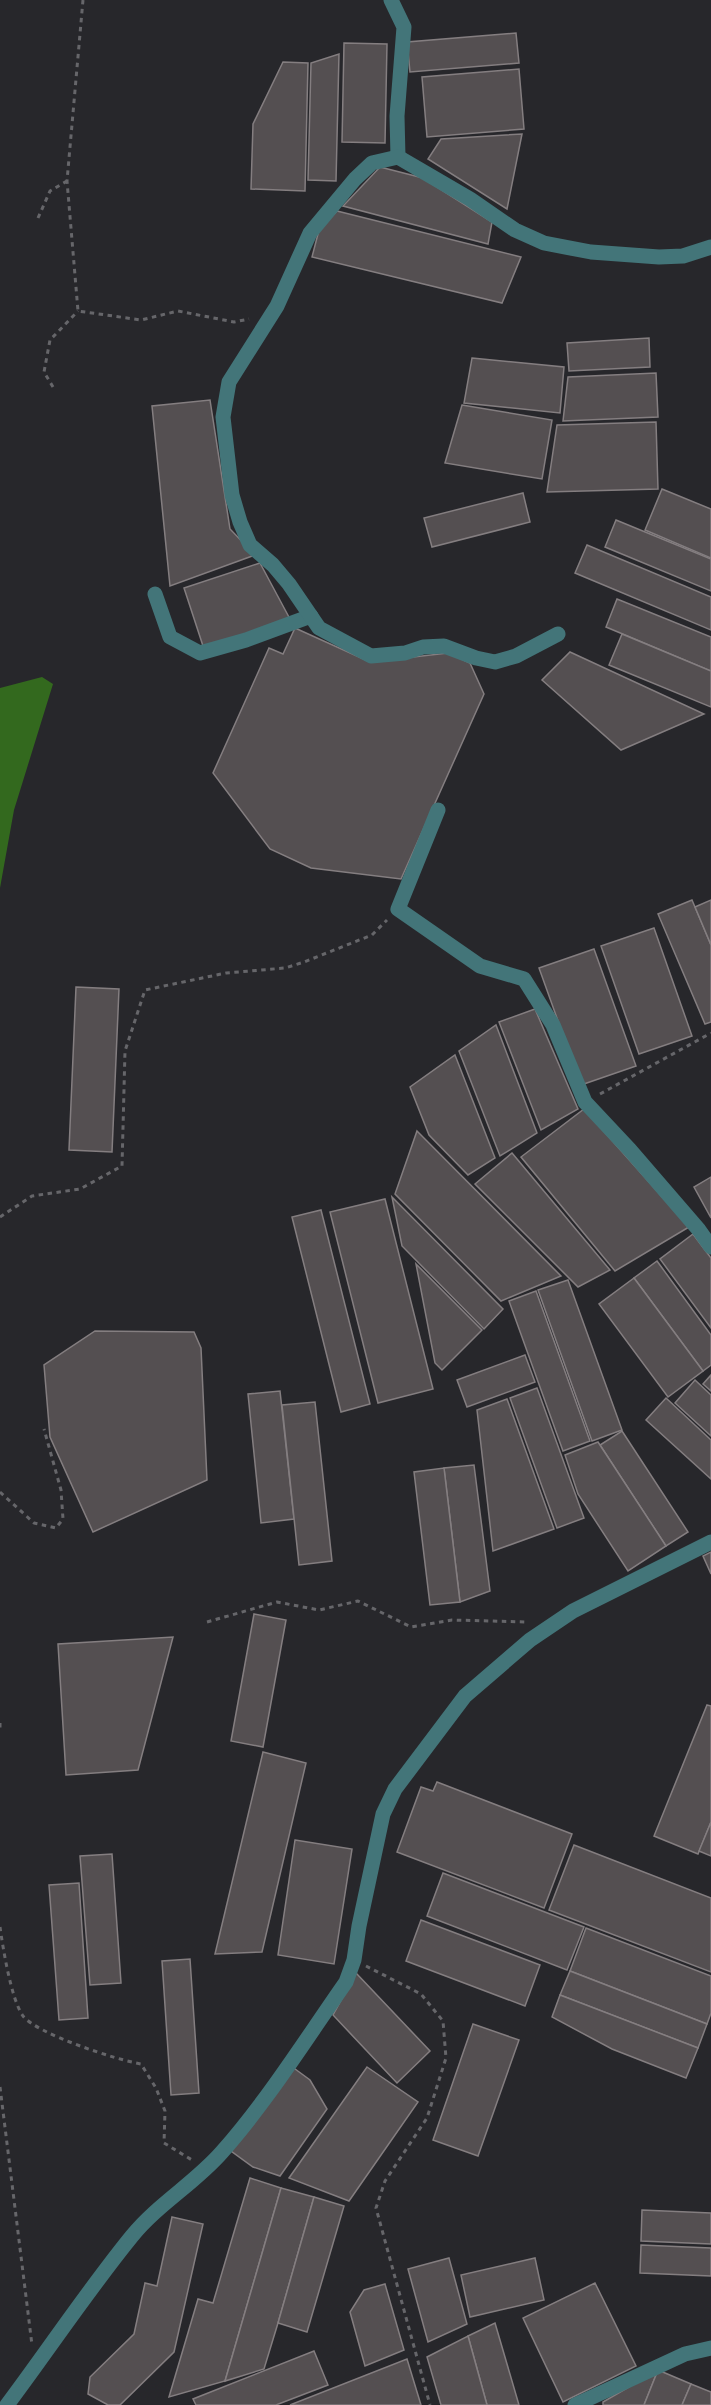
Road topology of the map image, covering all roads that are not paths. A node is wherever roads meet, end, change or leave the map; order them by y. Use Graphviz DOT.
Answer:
graph roads {
  1 [pos="392,0"];
  2 [pos="398,157"];
  3 [pos="711,247"];
  4 [pos="155,594"];
  5 [pos="311,616"];
  6 [pos="558,634"];
  7 [pos="438,810"];
  8 [pos="711,1247"];
  9 [pos="711,1542"];
  10 [pos="711,2348"];
  11 [pos="7,2405"];
  12 [pos="575,2405"];
  1 -- 2 [label="street"];
  2 -- 3 [label="street"];
  2 -- 5 [label="street"];
  4 -- 5 [label="street"];
  5 -- 6 [label="street"];
  7 -- 8 [label="street"];
  9 -- 11 [label="street"];
  10 -- 12 [label="street"];
}
